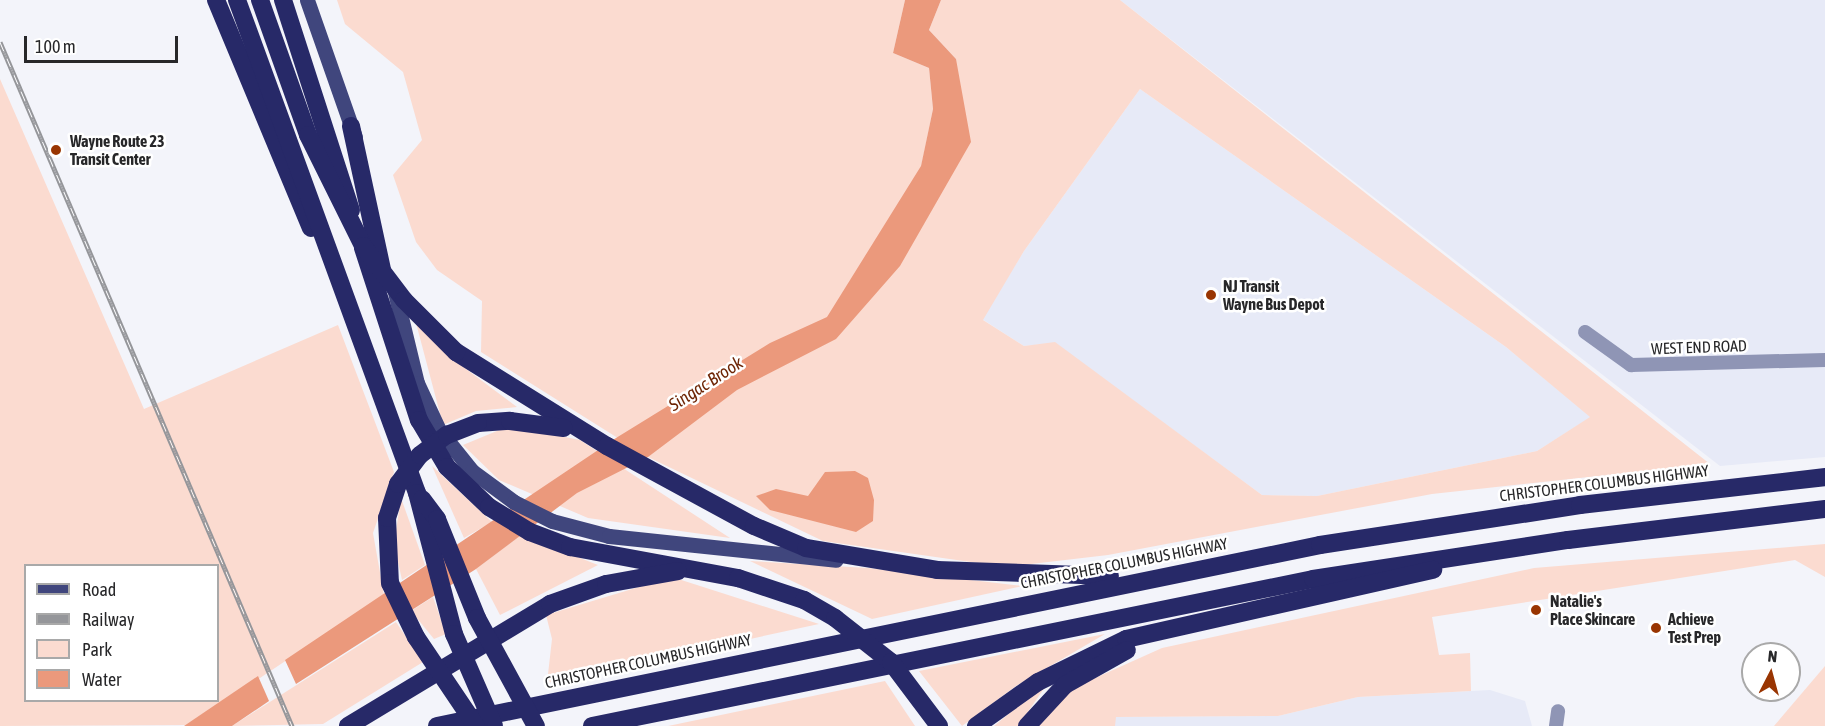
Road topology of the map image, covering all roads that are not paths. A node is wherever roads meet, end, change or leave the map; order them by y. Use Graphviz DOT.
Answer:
graph roads {
  1 [pos="216,0"];
  2 [pos="237,0"];
  3 [pos="260,0"];
  4 [pos="283,0"];
  5 [pos="307,0"];
  6 [pos="351,126"];
  7 [pos="360,329"];
  8 [pos="1585,332"];
  9 [pos="1825,360"];
  10 [pos="406,387"];
  11 [pos="584,433"];
  12 [pos="1825,477"];
  13 [pos="417,493"];
  14 [pos="1825,509"];
  15 [pos="1476,553"];
  16 [pos="869,561"];
  17 [pos="686,569"];
  18 [pos="1151,577"];
  19 [pos="1219,616"];
  20 [pos="477,618"];
  21 [pos="835,618"];
  22 [pos="1558,711"];
  23 [pos="348,726"];
  24 [pos="437,726"];
  25 [pos="476,726"];
  26 [pos="494,726"];
  27 [pos="523,726"];
  28 [pos="536,726"];
  29 [pos="592,726"];
  30 [pos="928,726"];
  31 [pos="939,726"];
  32 [pos="976,726"];
  33 [pos="1027,726"];
  34 [pos="1556,726"];
  1 -- 7 [label="highway"];
  2 -- 7 [label="highway"];
  3 -- 11 [label="highway, bridge"];
  4 -- 10 [label="highway"];
  5 -- 6 [label="main road"];
  6 -- 10 [label="highway"];
  6 -- 16 [label="main road"];
  7 -- 13 [label="highway"];
  8 -- 9 [label="street, WEST END ROAD"];
  10 -- 17 [label="highway"];
  11 -- 16 [label="highway"];
  11 -- 25 [label="highway, bridge"];
  12 -- 18 [label="highway, CHRISTOPHER COLUMBUS HIGHWAY"];
  13 -- 20 [label="highway"];
  13 -- 26 [label="highway, bridge"];
  14 -- 15 [label="highway"];
  15 -- 19 [label="highway"];
  15 -- 29 [label="highway"];
  16 -- 18 [label="highway"];
  17 -- 21 [label="highway"];
  17 -- 23 [label="highway"];
  18 -- 24 [label="highway, CHRISTOPHER COLUMBUS HIGHWAY"];
  19 -- 32 [label="highway"];
  19 -- 33 [label="highway"];
  20 -- 27 [label="highway, bridge"];
  20 -- 28 [label="highway, bridge"];
  21 -- 30 [label="highway, bridge"];
  21 -- 31 [label="highway, bridge"];
  22 -- 34 [label="street"];
}
